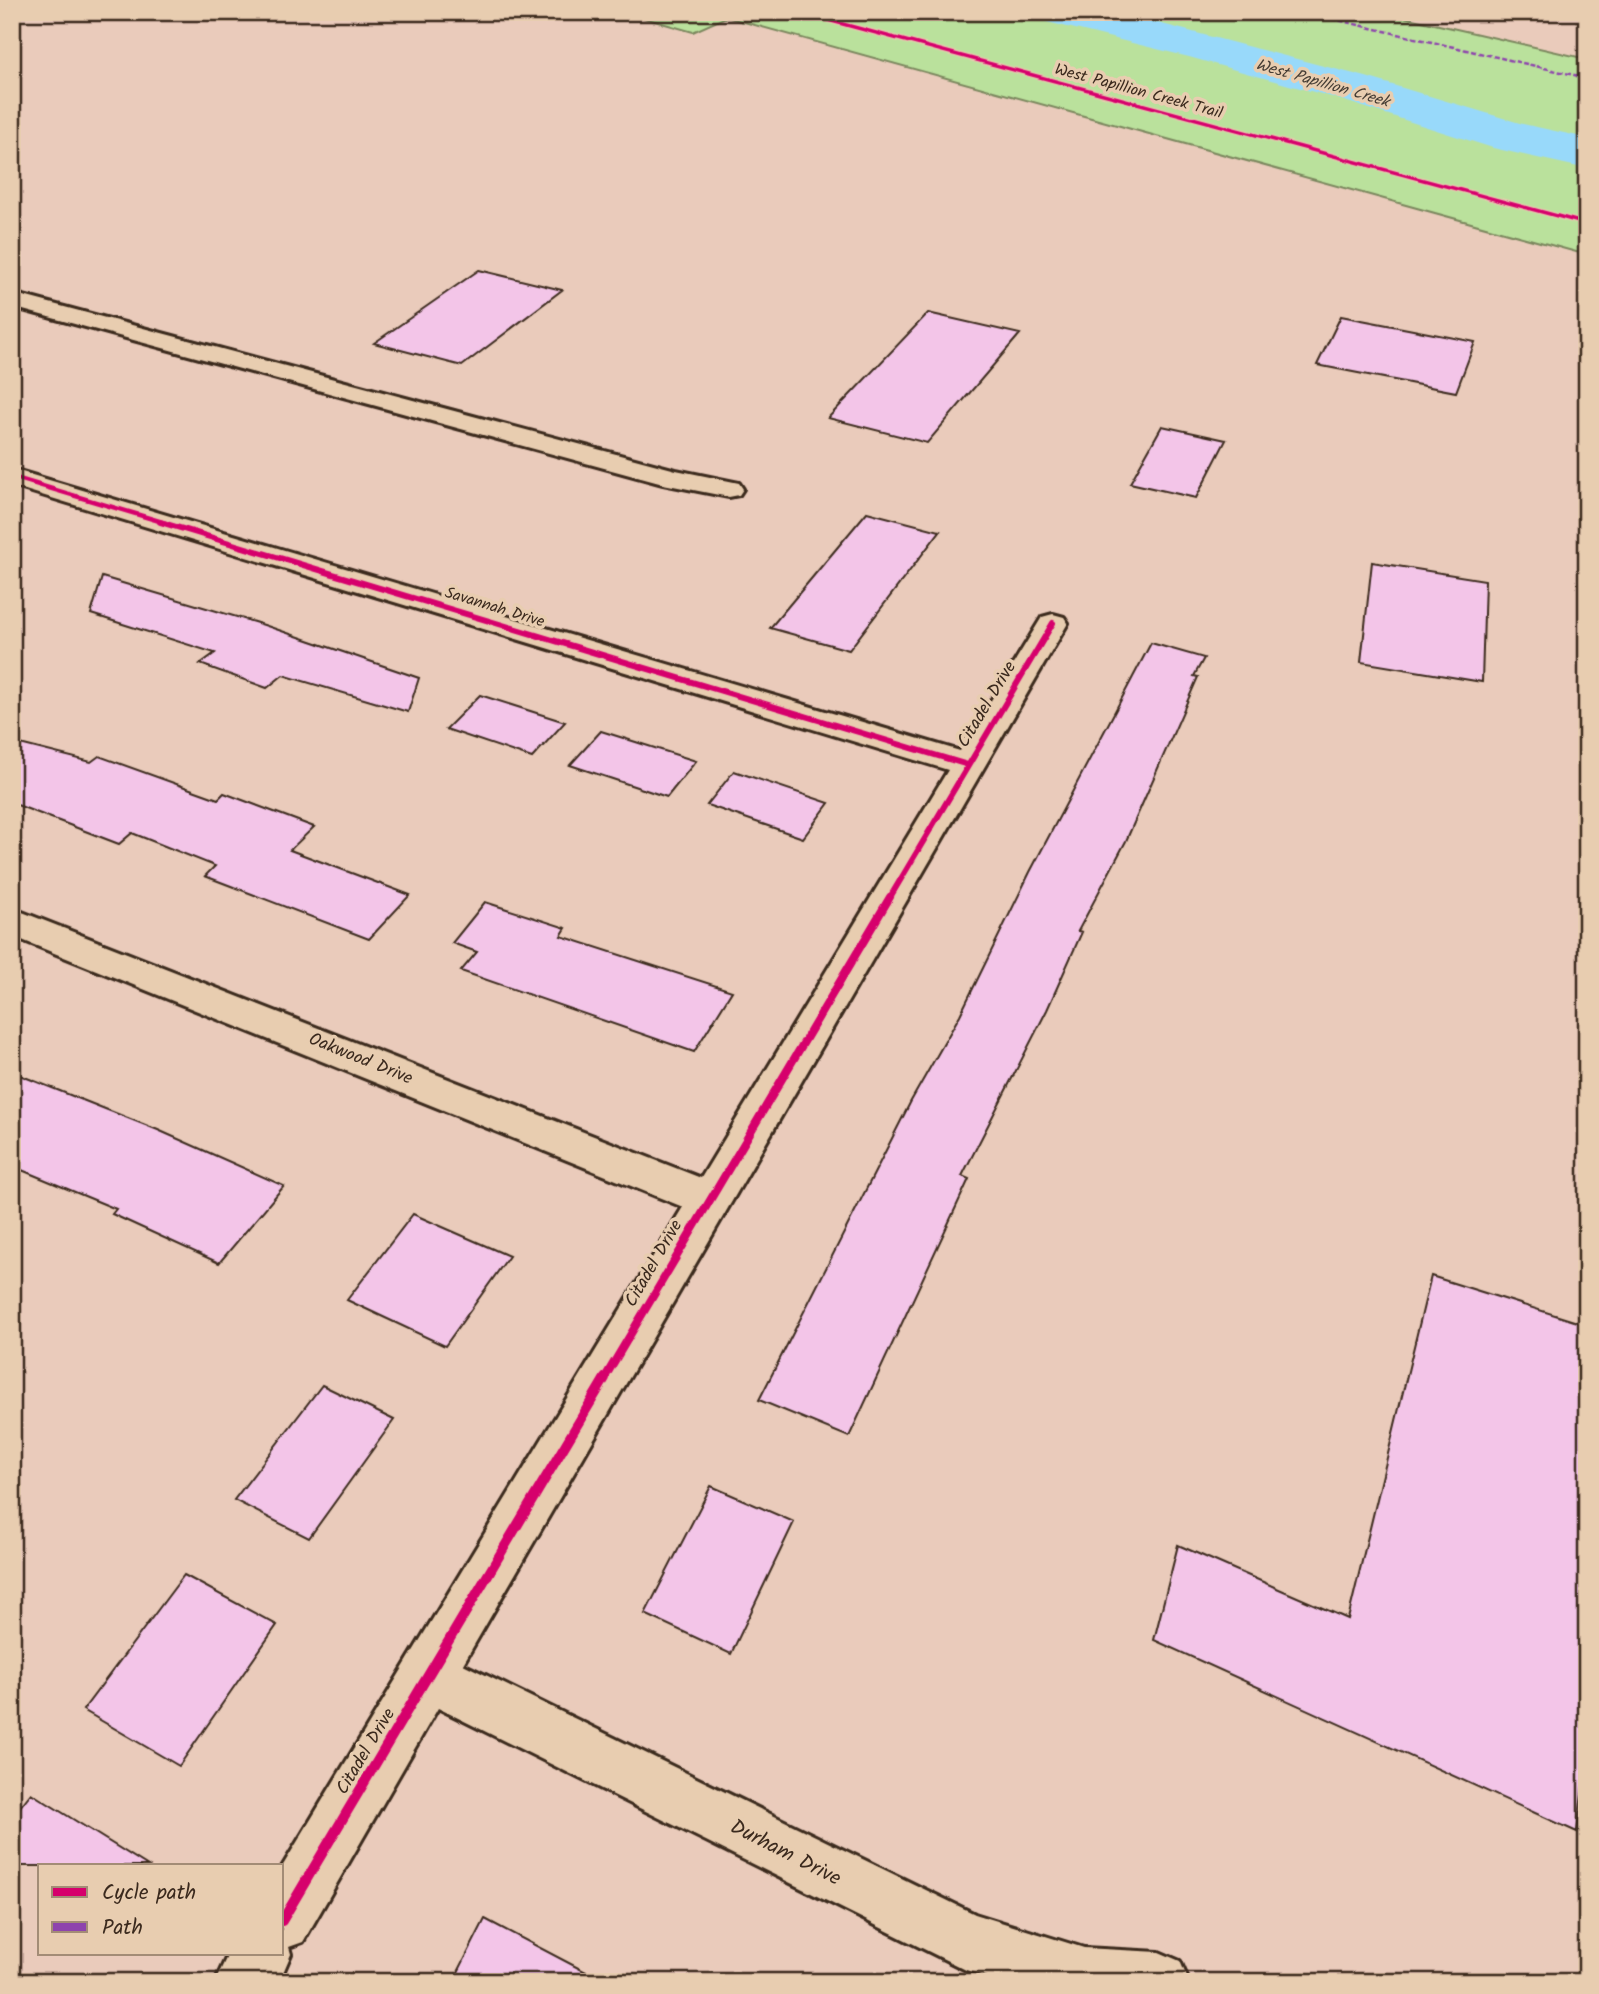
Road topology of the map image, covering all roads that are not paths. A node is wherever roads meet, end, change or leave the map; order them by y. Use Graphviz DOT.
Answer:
graph roads {
  1 [pos="12,300"];
  2 [pos="12,477"];
  3 [pos="729,489"];
  4 [pos="1054,623"];
  5 [pos="968,765"];
  6 [pos="12,921"];
  7 [pos="708,1199"];
  8 [pos="428,1675"];
  9 [pos="284,1918"];
  10 [pos="261,1955"];
  11 [pos="245,1982"];
  12 [pos="1159,1982"];
  1 -- 3 [label="street"];
  2 -- 5 [label="street, Savannah Drive"];
  4 -- 5 [label="street, Citadel Drive"];
  5 -- 7 [label="street, Citadel Drive"];
  6 -- 7 [label="street, Oakwood Drive"];
  7 -- 8 [label="street, Citadel Drive"];
  8 -- 9 [label="street, Citadel Drive"];
  8 -- 12 [label="street, Durham Drive"];
  10 -- 11 [label="street"];
}
